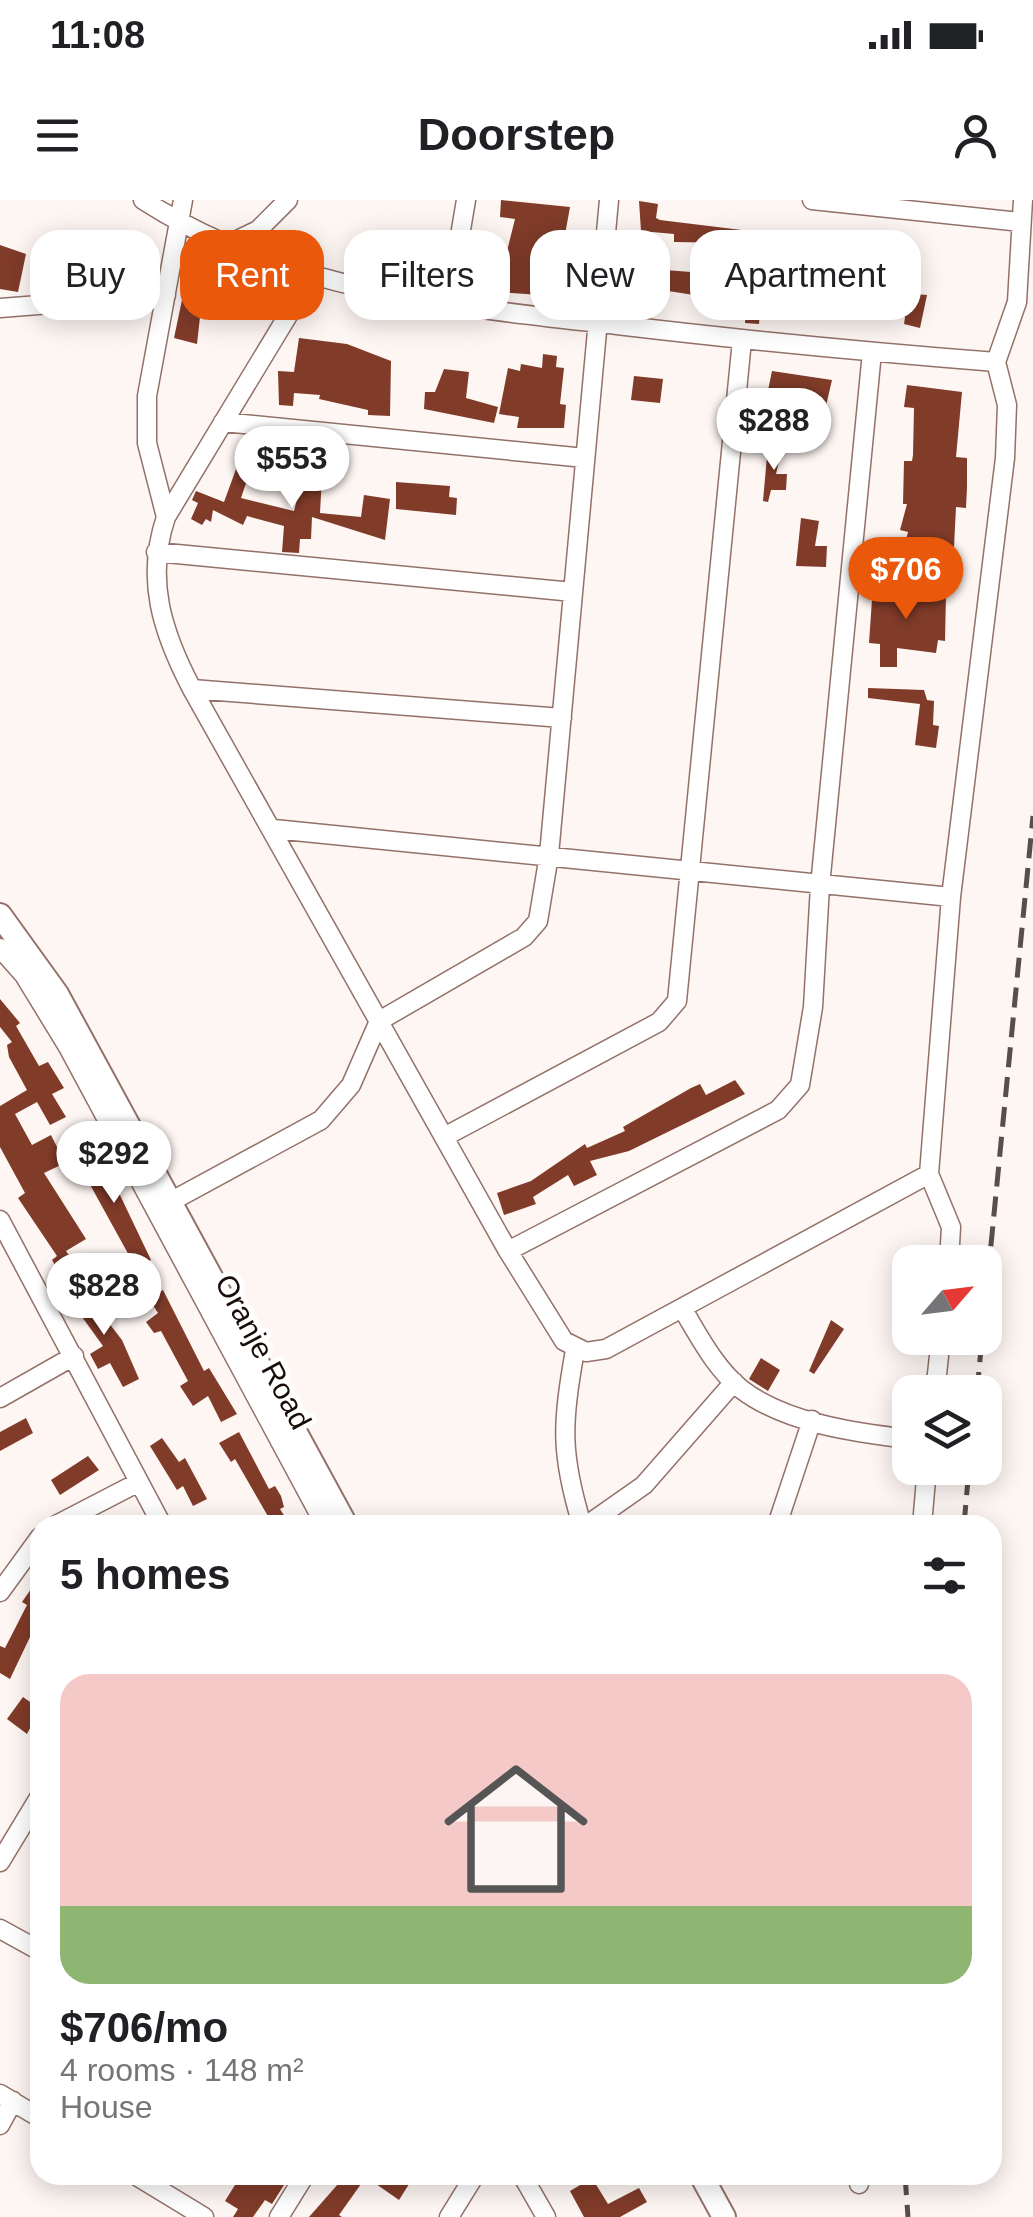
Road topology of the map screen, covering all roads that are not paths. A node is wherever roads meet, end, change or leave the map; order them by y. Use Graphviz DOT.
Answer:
graph roads {
  1 [pos="144,200"];
  2 [pos="183,200"];
  3 [pos="288,200"];
  4 [pos="466,200"];
  5 [pos="610,200"];
  6 [pos="812,200"];
  7 [pos="1024,200"];
  8 [pos="1021,222"];
  9 [pos="180,224"];
  10 [pos="193,230"];
  11 [pos="258,230"];
  12 [pos="461,230"];
  13 [pos="166,294"];
  14 [pos="0,308"];
  15 [pos="510,314"];
  16 [pos="285,320"];
  17 [pos="598,323"];
  18 [pos="742,340"];
  19 [pos="872,352"];
  20 [pos="996,362"];
  21 [pos="223,422"];
  22 [pos="585,458"];
  23 [pos="166,517"];
  24 [pos="156,552"];
  25 [pos="573,592"];
  26 [pos="192,688"];
  27 [pos="562,718"];
  28 [pos="274,830"];
  29 [pos="549,855"];
  30 [pos="688,872"];
  31 [pos="820,886"];
  32 [pos="951,897"];
  33 [pos="4,935"];
  34 [pos="379,1022"];
  35 [pos="444,1137"];
  36 [pos="930,1174"];
  37 [pos="170,1202"];
  38 [pos="2,1230"];
  39 [pos="949,1245"];
  40 [pos="508,1251"];
  41 [pos="682,1308"];
  42 [pos="575,1350"];
  43 [pos="74,1356"];
  44 [pos="734,1382"];
  45 [pos="0,1398"];
  46 [pos="812,1420"];
  47 [pos="892,1436"];
  48 [pos="139,1482"];
  49 [pos="925,1485"];
  50 [pos="75,1515"];
  51 [pos="157,1515"];
  52 [pos="319,1515"];
  53 [pos="341,1515"];
  54 [pos="581,1515"];
  55 [pos="600,1515"];
  56 [pos="780,1515"];
  57 [pos="923,1515"];
  58 [pos="30,1550"];
  59 [pos="0,1592"];
  60 [pos="30,1812"];
  61 [pos="0,1862"];
  62 [pos="0,1929"];
  63 [pos="30,1946"];
  64 [pos="6,2097"];
  65 [pos="30,2112"];
  66 [pos="0,2125"];
  67 [pos="156,2185"];
  68 [pos="298,2185"];
  69 [pos="470,2185"];
  70 [pos="528,2185"];
  71 [pos="706,2185"];
  72 [pos="722,2216"];
  73 [pos="204,2217"];
  74 [pos="279,2217"];
  75 [pos="449,2217"];
  76 [pos="546,2217"];
  1 -- 9 [label="street"];
  2 -- 9 [label="street"];
  3 -- 11 [label="street"];
  4 -- 12 [label="street"];
  5 -- 17 [label="street"];
  6 -- 8 [label="street"];
  7 -- 8 [label="street"];
  8 -- 20 [label="street"];
  9 -- 10 [label="street"];
  9 -- 13 [label="street"];
  13 -- 14 [label="street"];
  13 -- 23 [label="street"];
  15 -- 17 [label="street"];
  16 -- 21 [label="street"];
  17 -- 18 [label="street"];
  17 -- 22 [label="street"];
  18 -- 19 [label="street"];
  18 -- 30 [label="street"];
  19 -- 20 [label="street"];
  19 -- 31 [label="street"];
  20 -- 32 [label="street"];
  21 -- 22 [label="street"];
  21 -- 23 [label="street"];
  22 -- 25 [label="street"];
  23 -- 24 [label="street"];
  24 -- 25 [label="street"];
  24 -- 26 [label="street"];
  25 -- 27 [label="street"];
  26 -- 27 [label="street"];
  26 -- 28 [label="street"];
  27 -- 29 [label="street"];
  28 -- 29 [label="street"];
  28 -- 34 [label="street"];
  29 -- 30 [label="street"];
  29 -- 34 [label="street"];
  30 -- 31 [label="street"];
  30 -- 35 [label="street"];
  31 -- 32 [label="street"];
  31 -- 40 [label="street"];
  32 -- 36 [label="street"];
  33 -- 37 [label="street"];
  33 -- 52 [label="street, Oranje Road"];
  34 -- 35 [label="street"];
  34 -- 37 [label="street"];
  35 -- 40 [label="street"];
  36 -- 39 [label="street"];
  36 -- 41 [label="street"];
  37 -- 53 [label="street"];
  38 -- 43 [label="street"];
  40 -- 42 [label="street"];
  41 -- 42 [label="street"];
  41 -- 44 [label="street"];
  42 -- 54 [label="street"];
  43 -- 45 [label="street"];
  43 -- 48 [label="street"];
  44 -- 46 [label="street"];
  44 -- 55 [label="street"];
  46 -- 47 [label="street"];
  46 -- 56 [label="street"];
  48 -- 50 [label="street"];
  48 -- 51 [label="street"];
  49 -- 57 [label="street"];
  58 -- 59 [label="street"];
  60 -- 61 [label="street"];
  62 -- 63 [label="street"];
  64 -- 65 [label="street"];
  64 -- 66 [label="street"];
  67 -- 73 [label="street"];
  68 -- 74 [label="street"];
  69 -- 75 [label="street"];
  70 -- 76 [label="street"];
  71 -- 72 [label="street"];
}
